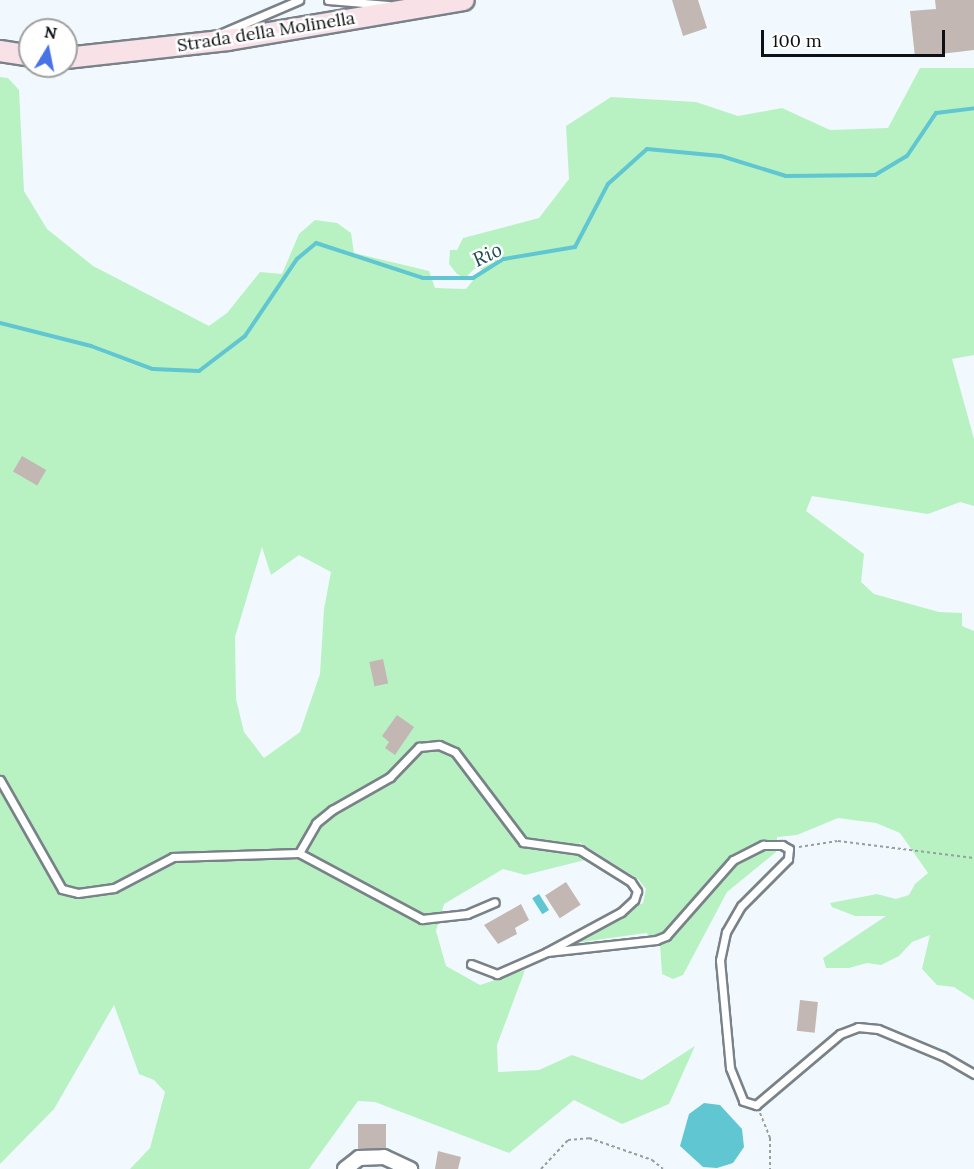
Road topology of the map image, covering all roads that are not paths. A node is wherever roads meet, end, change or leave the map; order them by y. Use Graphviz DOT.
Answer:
graph roads {
  1 [pos="299,0"];
  2 [pos="328,0"];
  3 [pos="464,0"];
  4 [pos="415,8"];
  5 [pos="198,44"];
  6 [pos="0,51"];
  7 [pos="18,54"];
  8 [pos="78,57"];
  9 [pos="0,780"];
  10 [pos="299,853"];
  11 [pos="495,902"];
  12 [pos="547,952"];
  13 [pos="471,964"];
  14 [pos="817,1041"];
  15 [pos="824,1047"];
  16 [pos="974,1074"];
  17 [pos="345,1169"];
  18 [pos="410,1169"];
  1 -- 5 [label="lane"];
  2 -- 4 [label="lane"];
  3 -- 4 [label="main road, Strada della Molinella"];
  4 -- 5 [label="main road, Strada della Molinella"];
  5 -- 8 [label="main road, Strada della Molinella"];
  6 -- 7 [label="main road"];
  9 -- 10 [label="lane"];
  10 -- 11 [label="lane"];
  10 -- 12 [label="lane"];
  12 -- 13 [label="lane"];
  12 -- 15 [label="lane"];
  14 -- 15 [label="lane"];
  15 -- 16 [label="lane"];
  17 -- 18 [label="street"];
}
